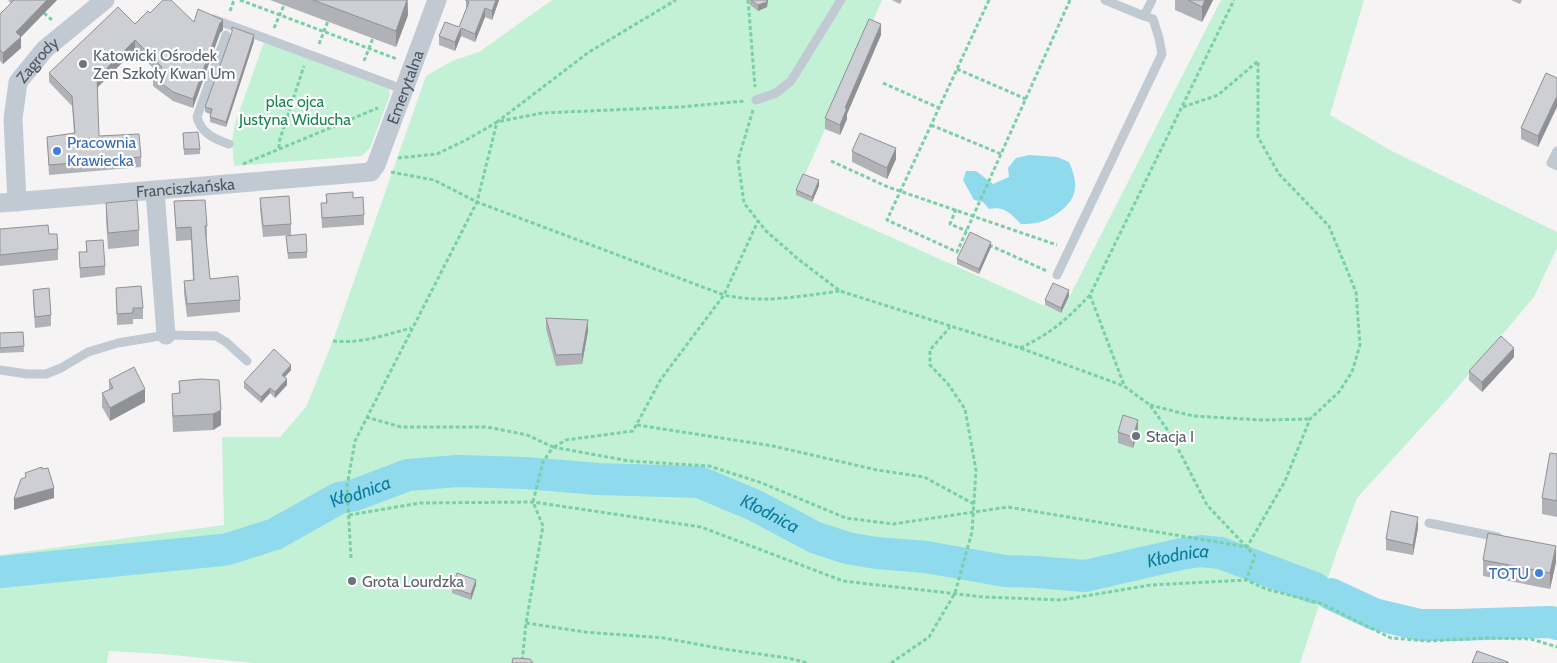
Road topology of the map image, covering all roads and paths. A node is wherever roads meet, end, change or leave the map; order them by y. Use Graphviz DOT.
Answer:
graph roads {
  1 [pos="105,0"];
  2 [pos="240,0"];
  3 [pos="437,0"];
  4 [pos="676,0"];
  5 [pos="748,0"];
  6 [pos="841,0"];
  7 [pos="989,0"];
  8 [pos="1070,0"];
  9 [pos="1105,0"];
  10 [pos="1152,0"];
  11 [pos="1234,0"];
  12 [pos="284,5"];
  13 [pos="203,15"];
  14 [pos="279,15"];
  15 [pos="1144,16"];
  16 [pos="328,21"];
  17 [pos="324,32"];
  18 [pos="226,35"];
  19 [pos="373,38"];
  20 [pos="270,40"];
  21 [pos="369,48"];
  22 [pos="311,55"];
  23 [pos="957,68"];
  24 [pos="360,74"];
  25 [pos="883,83"];
  26 [pos="400,89"];
  27 [pos="1026,99"];
  28 [pos="756,100"];
  29 [pos="939,108"];
  30 [pos="1182,108"];
  31 [pos="497,122"];
  32 [pos="931,125"];
  33 [pos="229,144"];
  34 [pos="279,148"];
  35 [pos="1557,151"];
  36 [pos="1002,154"];
  37 [pos="831,161"];
  38 [pos="1557,166"];
  39 [pos="248,168"];
  40 [pos="374,169"];
  41 [pos="155,191"];
  42 [pos="901,191"];
  43 [pos="8,202"];
  44 [pos="477,202"];
  45 [pos="956,209"];
  46 [pos="974,216"];
  47 [pos="758,221"];
  48 [pos="966,232"];
  49 [pos="974,238"];
  50 [pos="982,242"];
  51 [pos="1070,249"];
  52 [pos="1057,275"];
  53 [pos="840,291"];
  54 [pos="724,295"];
  55 [pos="1090,295"];
  56 [pos="950,327"];
  57 [pos="412,328"];
  58 [pos="166,336"];
  59 [pos="333,341"];
  60 [pos="1020,348"];
  61 [pos="246,361"];
  62 [pos="0,370"];
  63 [pos="1124,386"];
  64 [pos="1150,405"];
  65 [pos="366,417"];
  66 [pos="1310,419"];
  67 [pos="637,425"];
  68 [pos="553,447"];
  69 [pos="533,502"];
  70 [pos="974,504"];
  71 [pos="974,512"];
  72 [pos="349,515"];
  73 [pos="1429,524"];
  74 [pos="1511,539"];
  75 [pos="1247,547"];
  76 [pos="351,558"];
  77 [pos="1246,580"];
  78 [pos="955,593"];
  79 [pos="526,623"];
  80 [pos="1557,647"];
  81 [pos="522,663"];
  82 [pos="808,663"];
  83 [pos="891,663"];
  1 -- 43 [label="street, Zagrody"];
  2 -- 14 [label="path"];
  3 -- 26 [label="street, Emerytalna"];
  4 -- 31 [label="path"];
  5 -- 28 [label="path"];
  6 -- 28 [label="lane"];
  7 -- 23 [label="path"];
  8 -- 27 [label="path"];
  9 -- 15 [label="lane"];
  10 -- 15 [label="lane"];
  11 -- 30 [label="path"];
  12 -- 14 [label="path"];
  13 -- 20 [label="lane"];
  14 -- 17 [label="path"];
  14 -- 20 [label="path"];
  15 -- 51 [label="lane"];
  16 -- 17 [label="path"];
  17 -- 21 [label="path"];
  17 -- 22 [label="path"];
  18 -- 33 [label="lane"];
  19 -- 21 [label="path"];
  20 -- 22 [label="lane"];
  21 -- 24 [label="path"];
  21 -- 26 [label="path"];
  22 -- 24 [label="lane"];
  22 -- 34 [label="path"];
  23 -- 27 [label="path"];
  23 -- 29 [label="path"];
  24 -- 26 [label="lane"];
  25 -- 29 [label="path"];
  26 -- 34 [label="path"];
  26 -- 40 [label="street, Emerytalna"];
  27 -- 36 [label="path"];
  28 -- 31 [label="path"];
  28 -- 47 [label="path"];
  29 -- 32 [label="path"];
  30 -- 55 [label="path"];
  30 -- 66 [label="path"];
  31 -- 40 [label="path"];
  31 -- 44 [label="path"];
  32 -- 36 [label="path"];
  32 -- 42 [label="path"];
  34 -- 39 [label="path"];
  35 -- 38 [label="lane"];
  36 -- 46 [label="path"];
  37 -- 42 [label="path"];
  40 -- 41 [label="street, Franciszkańska"];
  40 -- 44 [label="path"];
  41 -- 43 [label="street, Franciszkańska"];
  41 -- 58 [label="street"];
  42 -- 45 [label="path"];
  42 -- 48 [label="path"];
  44 -- 54 [label="path"];
  44 -- 57 [label="path"];
  45 -- 46 [label="path"];
  45 -- 48 [label="path"];
  46 -- 48 [label="path"];
  46 -- 51 [label="path"];
  47 -- 53 [label="path"];
  47 -- 54 [label="path"];
  48 -- 49 [label="path"];
  50 -- 52 [label="path"];
  51 -- 52 [label="lane"];
  53 -- 54 [label="path"];
  53 -- 56 [label="path"];
  54 -- 67 [label="path"];
  55 -- 60 [label="path"];
  55 -- 63 [label="path"];
  56 -- 60 [label="path"];
  56 -- 70 [label="path"];
  57 -- 59 [label="path"];
  57 -- 65 [label="path"];
  58 -- 61 [label="lane"];
  58 -- 62 [label="lane"];
  60 -- 63 [label="path"];
  63 -- 64 [label="path"];
  64 -- 66 [label="path"];
  64 -- 75 [label="path"];
  65 -- 68 [label="path"];
  65 -- 72 [label="path"];
  66 -- 75 [label="path"];
  67 -- 68 [label="path"];
  67 -- 70 [label="path"];
  68 -- 69 [label="path"];
  68 -- 71 [label="path"];
  69 -- 72 [label="path"];
  69 -- 78 [label="path"];
  69 -- 79 [label="path"];
  70 -- 71 [label="path"];
  71 -- 75 [label="path"];
  71 -- 78 [label="path"];
  72 -- 76 [label="path"];
  73 -- 74 [label="lane"];
  75 -- 77 [label="path"];
  77 -- 78 [label="path"];
  77 -- 80 [label="path"];
  78 -- 83 [label="path"];
  79 -- 81 [label="path"];
  79 -- 82 [label="path"];
}
